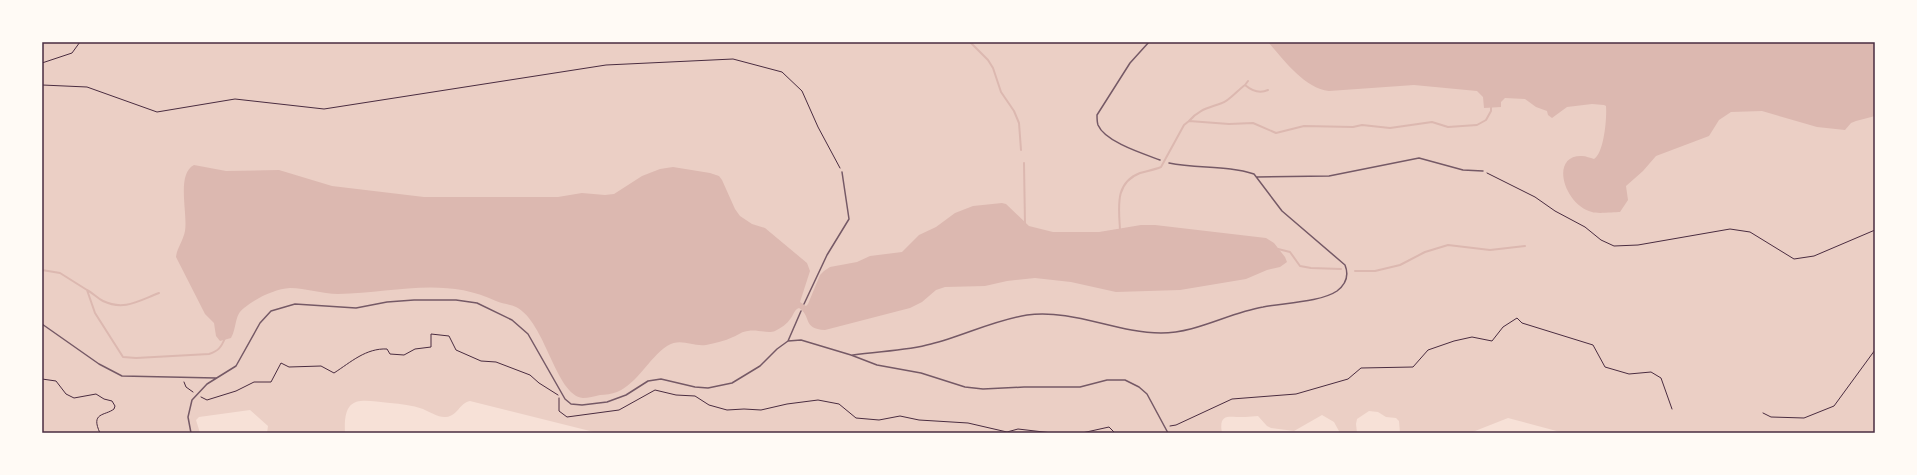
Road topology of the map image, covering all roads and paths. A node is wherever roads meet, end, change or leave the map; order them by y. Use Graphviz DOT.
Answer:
graph roads {
  1 [pos="80,42"];
  2 [pos="1149,42"];
  3 [pos="42,63"];
  4 [pos="42,85"];
  5 [pos="1160,160"];
  6 [pos="1169,163"];
  7 [pos="1483,171"];
  8 [pos="842,172"];
  9 [pos="1257,177"];
  10 [pos="1875,230"];
  11 [pos="804,304"];
  12 [pos="801,311"];
  13 [pos="42,324"];
  14 [pos="788,342"];
  15 [pos="1875,350"];
  16 [pos="851,355"];
  17 [pos="182,377"];
  18 [pos="216,378"];
  19 [pos="42,379"];
  20 [pos="557,394"];
  21 [pos="197,396"];
  22 [pos="565,399"];
  23 [pos="1672,408"];
  24 [pos="1763,413"];
  25 [pos="1165,426"];
  26 [pos="100,433"];
  27 [pos="191,433"];
  28 [pos="1052,433"];
  29 [pos="1082,433"];
  30 [pos="1115,433"];
  31 [pos="1168,433"];
  1 -- 3 [label="path"];
  2 -- 5 [label="lane"];
  4 -- 8 [label="path"];
  6 -- 9 [label="lane"];
  7 -- 9 [label="lane"];
  7 -- 10 [label="path"];
  8 -- 11 [label="lane"];
  9 -- 16 [label="lane"];
  12 -- 14 [label="lane"];
  13 -- 17 [label="lane"];
  14 -- 16 [label="lane"];
  14 -- 22 [label="lane"];
  15 -- 24 [label="path"];
  16 -- 25 [label="lane"];
  17 -- 18 [label="lane"];
  17 -- 21 [label="path"];
  18 -- 21 [label="lane"];
  18 -- 22 [label="lane"];
  19 -- 26 [label="path"];
  20 -- 21 [label="path"];
  20 -- 22 [label="path"];
  20 -- 28 [label="path"];
  21 -- 27 [label="lane"];
  23 -- 25 [label="path"];
  25 -- 31 [label="lane"];
  29 -- 30 [label="path"];
}
